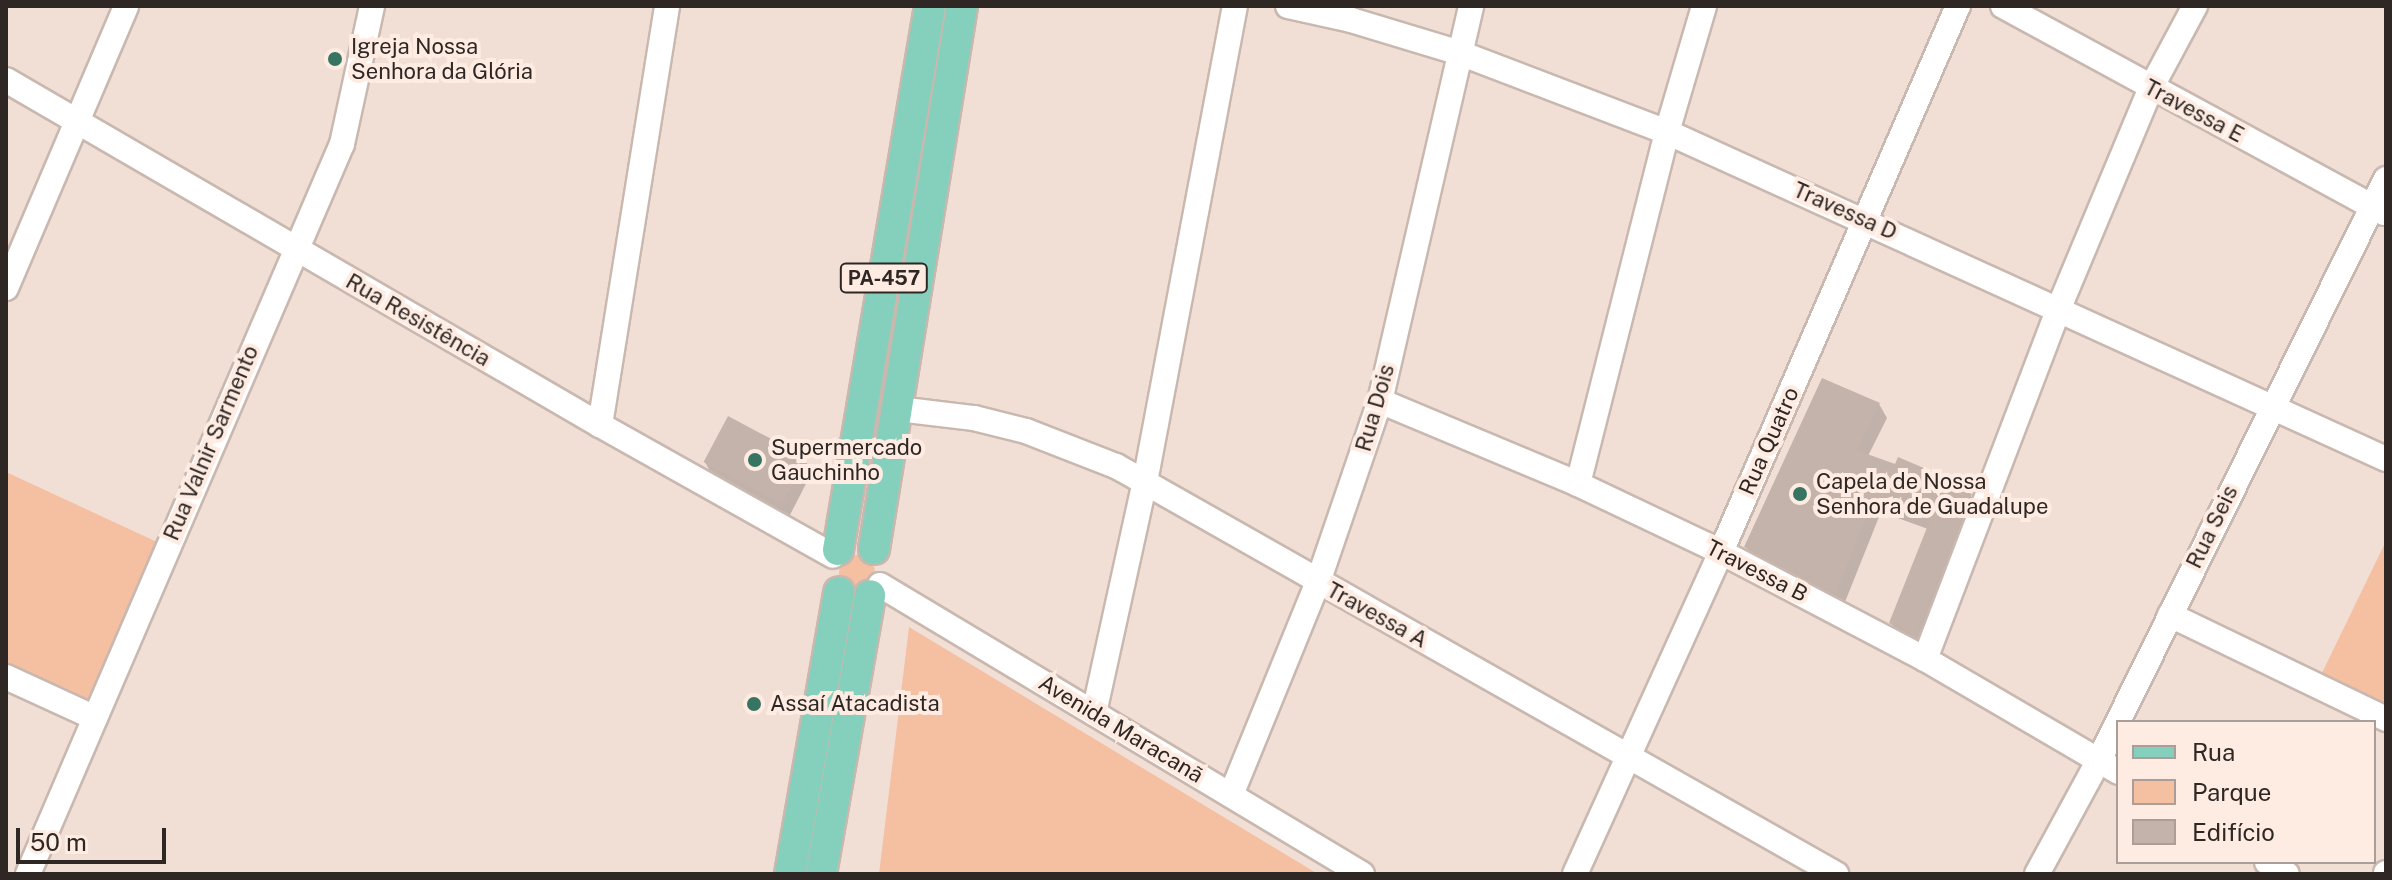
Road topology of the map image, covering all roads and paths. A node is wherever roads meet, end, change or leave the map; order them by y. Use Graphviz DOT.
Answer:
graph roads {
  1 [pos="126,6"];
  2 [pos="372,6"];
  3 [pos="667,6"];
  4 [pos="930,6"];
  5 [pos="962,6"];
  6 [pos="1235,6"];
  7 [pos="1288,6"];
  8 [pos="1471,6"];
  9 [pos="1704,6"];
  10 [pos="1958,6"];
  11 [pos="2003,6"];
  12 [pos="2195,6"];
  13 [pos="1460,53"];
  14 [pos="6,80"];
  15 [pos="2151,88"];
  16 [pos="76,120"];
  17 [pos="1667,132"];
  18 [pos="2386,179"];
  19 [pos="2379,210"];
  20 [pos="1866,220"];
  21 [pos="294,248"];
  22 [pos="6,288"];
  23 [pos="2058,310"];
  24 [pos="1380,401"];
  25 [pos="2272,405"];
  26 [pos="898,409"];
  27 [pos="600,425"];
  28 [pos="2386,459"];
  29 [pos="1145,482"];
  30 [pos="1578,484"];
  31 [pos="874,549"];
  32 [pos="1721,552"];
  33 [pos="835,553"];
  34 [pos="1318,582"];
  35 [pos="875,590"];
  36 [pos="839,592"];
  37 [pos="2170,615"];
  38 [pos="1925,659"];
  39 [pos="6,677"];
  40 [pos="1094,713"];
  41 [pos="95,718"];
  42 [pos="2386,719"];
  43 [pos="2127,720"];
  44 [pos="2116,747"];
  45 [pos="1626,755"];
  46 [pos="2108,766"];
  47 [pos="1231,795"];
  48 [pos="28,874"];
  49 [pos="790,874"];
  50 [pos="821,874"];
  51 [pos="1362,874"];
  52 [pos="1575,874"];
  53 [pos="1836,874"];
  54 [pos="2037,874"];
  1 -- 16 [label="street"];
  2 -- 21 [label="street, Rua Valnir Sarmento"];
  3 -- 27 [label="street"];
  4 -- 33 [label="main road, PA-457"];
  5 -- 26 [label="main road, PA-457"];
  6 -- 29 [label="street"];
  7 -- 13 [label="street, Travessa D"];
  8 -- 13 [label="street, Rua Dois"];
  9 -- 17 [label="street"];
  10 -- 20 [label="street, Rua Quatro"];
  11 -- 15 [label="street, Travessa E"];
  12 -- 15 [label="street"];
  13 -- 17 [label="street, Travessa D"];
  13 -- 24 [label="street, Rua Dois"];
  14 -- 16 [label="street, Rua Resistência"];
  15 -- 19 [label="street, Travessa E"];
  15 -- 23 [label="street"];
  16 -- 21 [label="street, Rua Resistência"];
  16 -- 22 [label="street"];
  17 -- 20 [label="street, Travessa D"];
  17 -- 30 [label="street"];
  18 -- 19 [label="street, Rua Seis"];
  19 -- 25 [label="street, Rua Seis"];
  20 -- 23 [label="street, Travessa D"];
  20 -- 32 [label="street, Rua Quatro"];
  21 -- 27 [label="street, Rua Resistência"];
  21 -- 41 [label="street, Rua Valnir Sarmento"];
  23 -- 25 [label="street, Travessa D"];
  23 -- 38 [label="street"];
  24 -- 30 [label="street, Travessa B"];
  24 -- 34 [label="street, Rua Dois"];
  25 -- 28 [label="street, Travessa D"];
  25 -- 37 [label="street, Rua Seis"];
  26 -- 29 [label="street, Travessa A"];
  26 -- 31 [label="main road, PA-457"];
  27 -- 33 [label="street, Rua Resistência"];
  29 -- 34 [label="street, Travessa A"];
  29 -- 40 [label="street"];
  30 -- 32 [label="street, Travessa B"];
  31 -- 33 [label="main road"];
  31 -- 35 [label="main road, PA-457"];
  32 -- 38 [label="street, Travessa B"];
  32 -- 45 [label="street, Rua Quatro"];
  33 -- 36 [label="main road, PA-457"];
  34 -- 45 [label="street, Travessa A"];
  34 -- 47 [label="street, Rua Dois"];
  35 -- 36 [label="main road"];
  35 -- 40 [label="street, Avenida Maracanã"];
  35 -- 50 [label="main road, PA-457"];
  36 -- 49 [label="main road, PA-457"];
  37 -- 42 [label="street"];
  37 -- 43 [label="street, Rua Seis"];
  38 -- 46 [label="street, Travessa B"];
  39 -- 41 [label="street"];
  40 -- 47 [label="street, Avenida Maracanã"];
  41 -- 48 [label="street, Rua Valnir Sarmento"];
  44 -- 46 [label="street, Rua Seis"];
  45 -- 52 [label="street, Rua Quatro"];
  45 -- 53 [label="street, Travessa A"];
  46 -- 54 [label="street, Rua Seis"];
  47 -- 51 [label="street, Avenida Maracanã"];
}
